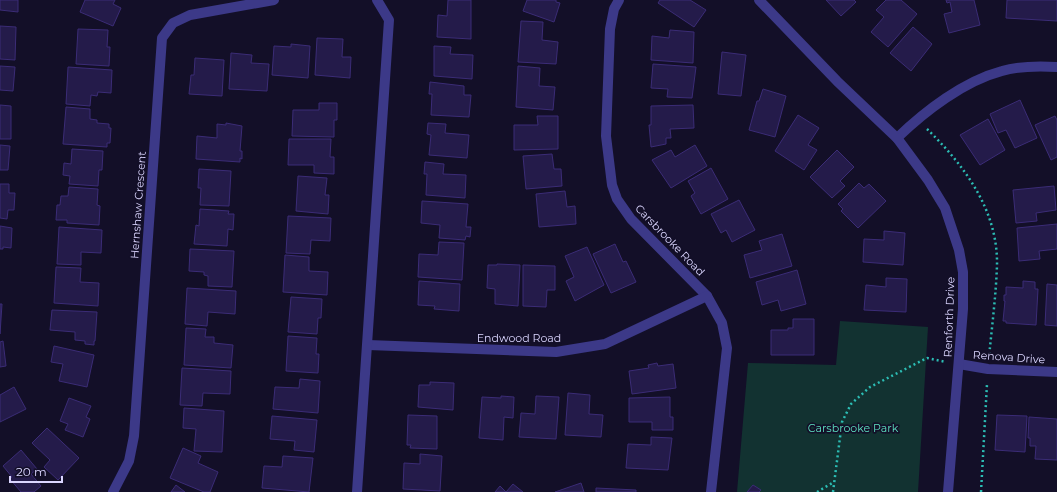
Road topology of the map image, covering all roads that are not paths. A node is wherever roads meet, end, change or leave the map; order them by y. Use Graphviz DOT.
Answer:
graph roads {
  1 [pos="274,0"];
  2 [pos="377,0"];
  3 [pos="619,0"];
  4 [pos="760,0"];
  5 [pos="1057,67"];
  6 [pos="897,138"];
  7 [pos="707,296"];
  8 [pos="368,345"];
  9 [pos="959,364"];
  10 [pos="1057,372"];
  11 [pos="113,492"];
  12 [pos="357,492"];
  13 [pos="711,492"];
  14 [pos="948,492"];
  1 -- 11 [label="street, Hernshaw Crescent"];
  2 -- 8 [label="street"];
  3 -- 7 [label="street, Carsbrooke Road"];
  4 -- 6 [label="street, Renforth Drive"];
  5 -- 6 [label="street"];
  6 -- 9 [label="street, Renforth Drive"];
  7 -- 8 [label="street, Endwood Road"];
  7 -- 13 [label="street, Carsbrooke Road"];
  8 -- 12 [label="street"];
  9 -- 10 [label="street, Renova Drive"];
  9 -- 14 [label="street, Renforth Drive"];
}
